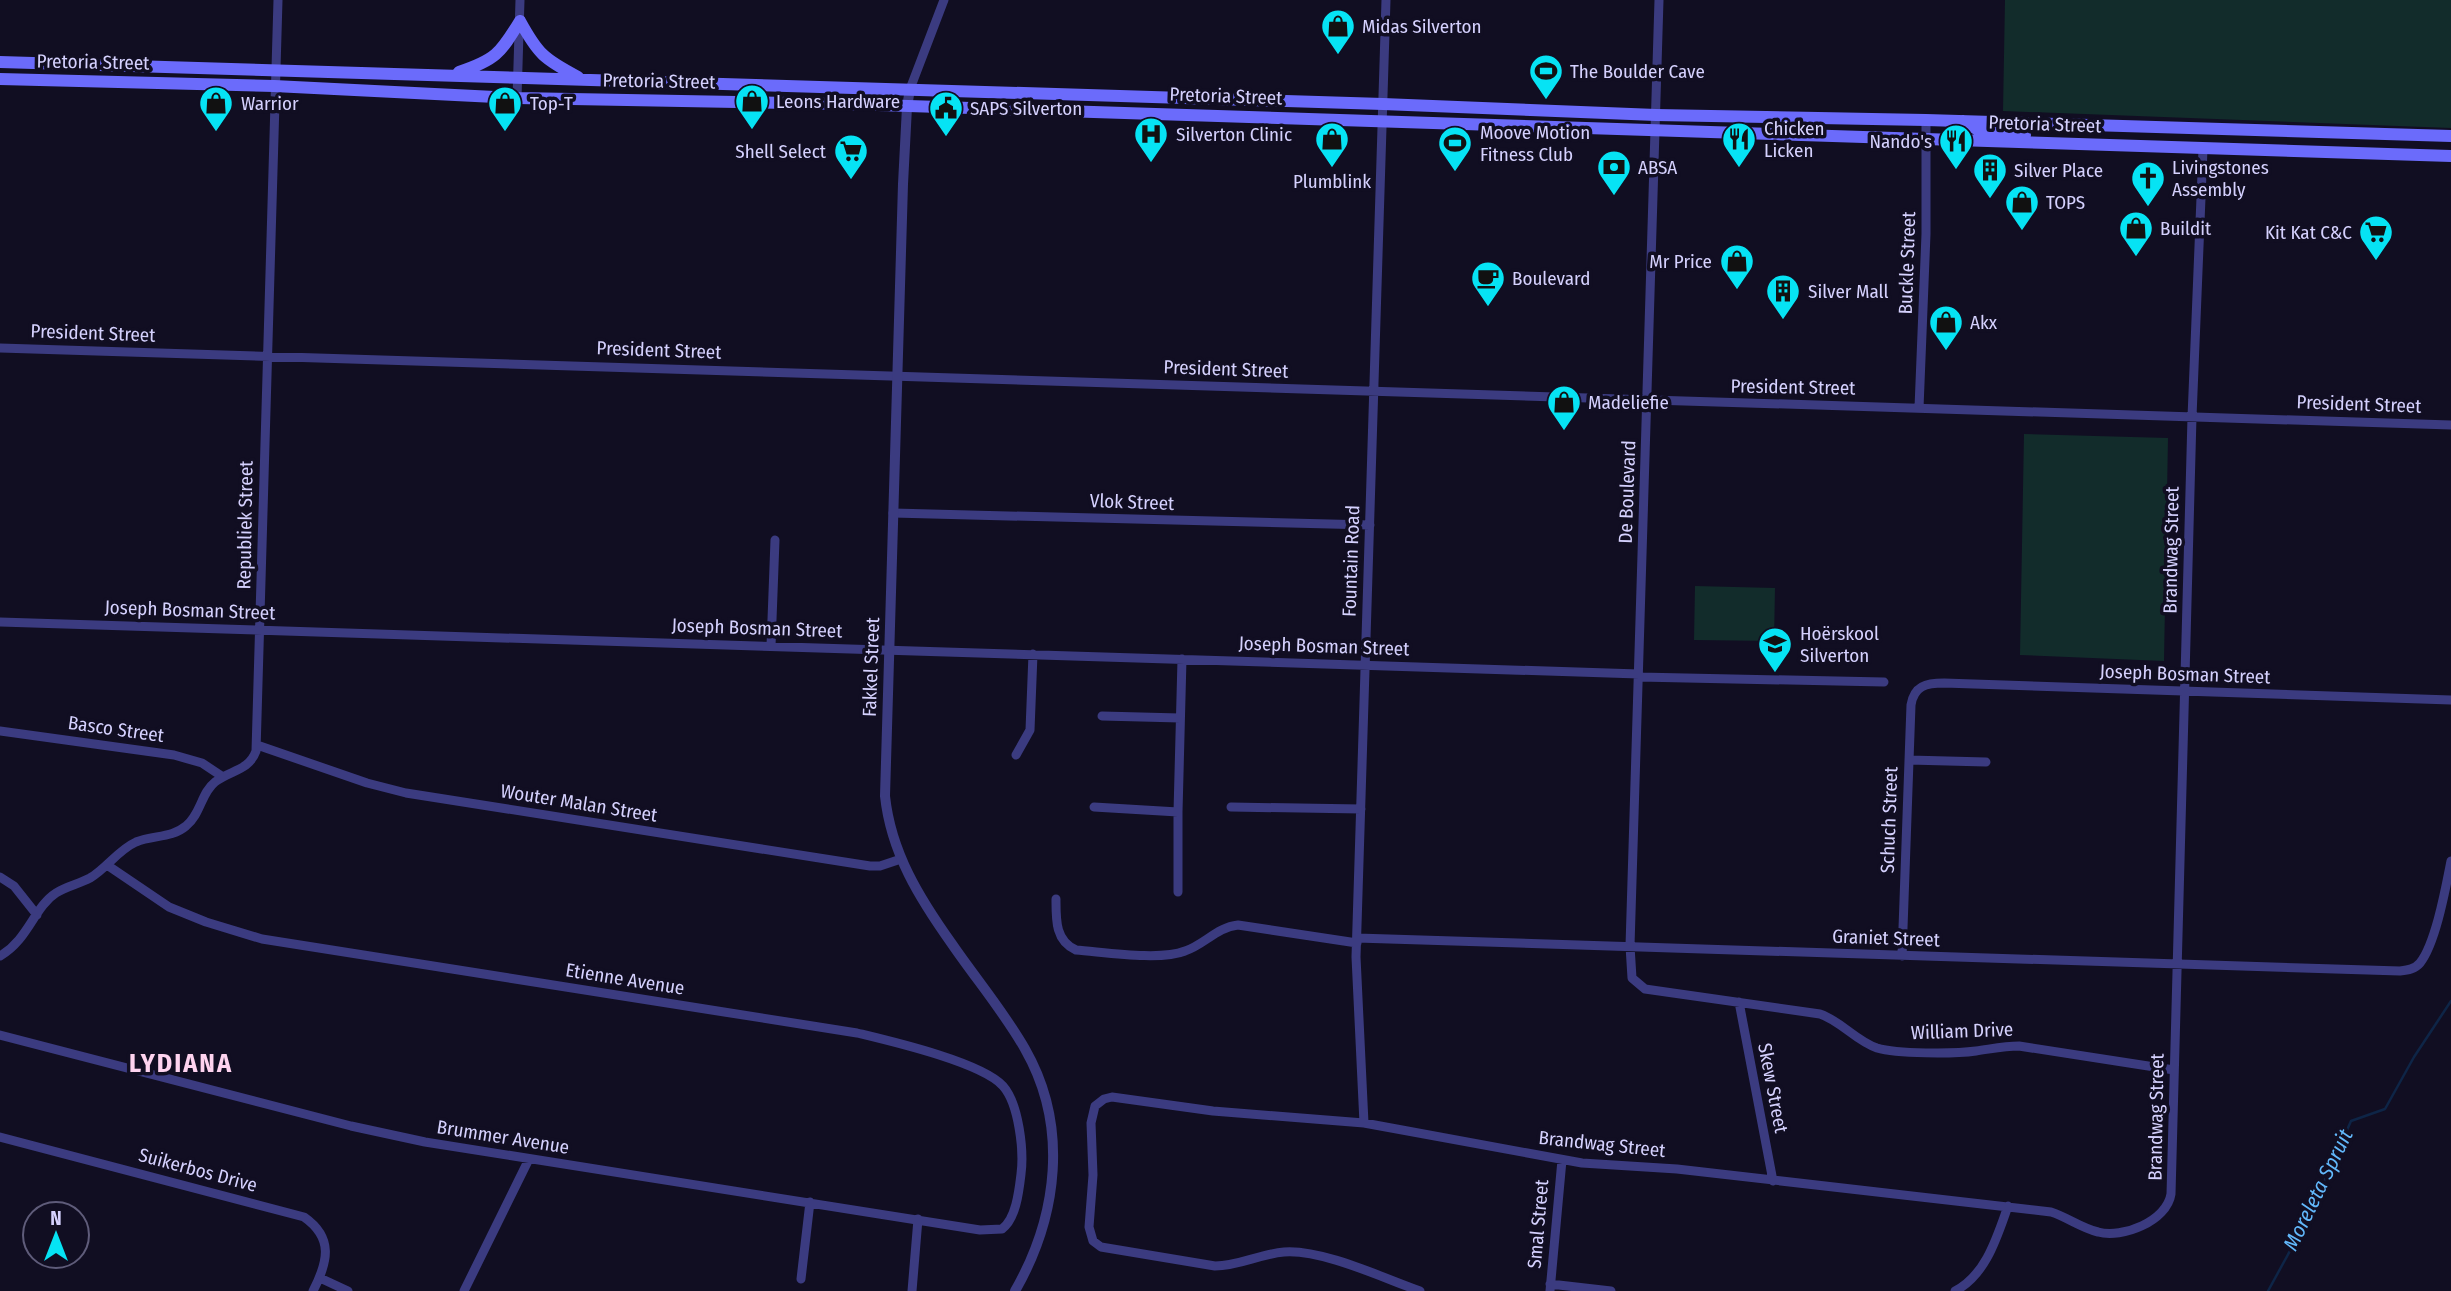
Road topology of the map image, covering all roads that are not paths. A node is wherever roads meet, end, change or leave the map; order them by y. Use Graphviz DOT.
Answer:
graph roads {
  1 [pos="278,0"];
  2 [pos="520,0"];
  3 [pos="944,0"];
  4 [pos="1385,0"];
  5 [pos="1659,0"];
  6 [pos="520,20"];
  7 [pos="0,62"];
  8 [pos="275,69"];
  9 [pos="452,75"];
  10 [pos="519,77"];
  11 [pos="0,79"];
  12 [pos="584,80"];
  13 [pos="274,86"];
  14 [pos="910,89"];
  15 [pos="517,98"];
  16 [pos="1383,104"];
  17 [pos="906,107"];
  18 [pos="1656,115"];
  19 [pos="1382,120"];
  20 [pos="1926,120"];
  21 [pos="1962,121"];
  22 [pos="1654,131"];
  23 [pos="2451,136"];
  24 [pos="1927,140"];
  25 [pos="2121,146"];
  26 [pos="2203,149"];
  27 [pos="2451,156"];
  28 [pos="0,348"];
  29 [pos="267,355"];
  30 [pos="897,374"];
  31 [pos="1374,391"];
  32 [pos="1647,401"];
  33 [pos="1919,408"];
  34 [pos="2192,417"];
  35 [pos="2451,425"];
  36 [pos="893,513"];
  37 [pos="1370,525"];
  38 [pos="775,540"];
  39 [pos="0,622"];
  40 [pos="260,630"];
  41 [pos="771,646"];
  42 [pos="889,650"];
  43 [pos="1033,654"];
  44 [pos="1182,659"];
  45 [pos="1366,665"];
  46 [pos="1639,675"];
  47 [pos="1884,682"];
  48 [pos="1919,688"];
  49 [pos="2186,691"];
  50 [pos="2451,700"];
  51 [pos="1102,716"];
  52 [pos="1181,718"];
  53 [pos="0,731"];
  54 [pos="257,745"];
  55 [pos="1016,755"];
  56 [pos="1909,761"];
  57 [pos="1986,762"];
  58 [pos="223,777"];
  59 [pos="1094,807"];
  60 [pos="1231,807"];
  61 [pos="1361,809"];
  62 [pos="1178,812"];
  63 [pos="901,859"];
  64 [pos="2451,860"];
  65 [pos="107,865"];
  66 [pos="0,877"];
  67 [pos="1178,892"];
  68 [pos="1056,899"];
  69 [pos="37,915"];
  70 [pos="1357,940"];
  71 [pos="1630,946"];
  72 [pos="0,956"];
  73 [pos="1902,956"];
  74 [pos="2177,963"];
  75 [pos="1636,984"];
  76 [pos="1739,1002"];
  77 [pos="0,1035"];
  78 [pos="2174,1070"];
  79 [pos="1364,1123"];
  80 [pos="0,1137"];
  81 [pos="529,1159"];
  82 [pos="1562,1160"];
  83 [pos="1773,1181"];
  84 [pos="810,1202"];
  85 [pos="2008,1206"];
  86 [pos="918,1219"];
  87 [pos="1007,1225"];
  88 [pos="320,1278"];
  89 [pos="801,1279"];
  90 [pos="1550,1288"];
  91 [pos="313,1291"];
  92 [pos="348,1291"];
  93 [pos="464,1291"];
  94 [pos="912,1291"];
  95 [pos="1015,1291"];
  96 [pos="1420,1291"];
  97 [pos="1611,1291"];
  98 [pos="1955,1291"];
  1 -- 8 [label="street, Republiek Street"];
  2 -- 6 [label="street"];
  3 -- 14 [label="street, Fakkel Street"];
  4 -- 16 [label="street, Fountain Road"];
  5 -- 18 [label="street, De Boulevard"];
  6 -- 9 [label="main road"];
  6 -- 10 [label="street"];
  6 -- 12 [label="main road"];
  7 -- 8 [label="main road, Pretoria Street"];
  8 -- 9 [label="main road, Pretoria Street"];
  8 -- 13 [label="street, Republiek Street"];
  9 -- 10 [label="main road, Pretoria Street"];
  10 -- 12 [label="main road, Pretoria Street"];
  10 -- 15 [label="street"];
  11 -- 13 [label="main road, Pretoria Street"];
  12 -- 14 [label="main road, Pretoria Street"];
  13 -- 15 [label="main road, Pretoria Street"];
  13 -- 29 [label="street, Republiek Street"];
  14 -- 16 [label="main road, Pretoria Street"];
  14 -- 17 [label="street, Fakkel Street"];
  15 -- 17 [label="main road, Pretoria Street"];
  16 -- 18 [label="main road, Pretoria Street"];
  16 -- 19 [label="street, Fountain Road"];
  17 -- 19 [label="main road, Pretoria Street"];
  17 -- 30 [label="street, Fakkel Street"];
  18 -- 20 [label="main road, Pretoria Street"];
  18 -- 22 [label="street, De Boulevard"];
  19 -- 22 [label="main road, Pretoria Street"];
  19 -- 31 [label="street, Fountain Road"];
  20 -- 21 [label="main road, Pretoria Street"];
  20 -- 24 [label="street, Buckle Street"];
  21 -- 23 [label="main road, Pretoria Street"];
  21 -- 25 [label="main road"];
  22 -- 24 [label="main road, Pretoria Street"];
  22 -- 32 [label="street, De Boulevard"];
  24 -- 25 [label="main road, Pretoria Street"];
  24 -- 33 [label="street, Buckle Street"];
  25 -- 26 [label="main road, Pretoria Street"];
  26 -- 27 [label="main road, Pretoria Street"];
  26 -- 34 [label="street, Brandwag Street"];
  28 -- 29 [label="street, President Street"];
  29 -- 30 [label="street, President Street"];
  29 -- 40 [label="street, Republiek Street"];
  30 -- 31 [label="street, President Street"];
  30 -- 36 [label="street, Fakkel Street"];
  31 -- 32 [label="street, President Street"];
  31 -- 37 [label="street, Fountain Road"];
  32 -- 33 [label="street, President Street"];
  32 -- 46 [label="street, De Boulevard"];
  33 -- 34 [label="street, President Street"];
  34 -- 35 [label="street, President Street"];
  34 -- 49 [label="street, Brandwag Street"];
  36 -- 37 [label="street, Vlok Street"];
  36 -- 42 [label="street, Fakkel Street"];
  37 -- 45 [label="street, Fountain Road"];
  38 -- 41 [label="street"];
  39 -- 40 [label="street, Joseph Bosman Street"];
  40 -- 41 [label="street, Joseph Bosman Street"];
  40 -- 54 [label="street, Republiek Street"];
  41 -- 42 [label="street, Joseph Bosman Street"];
  42 -- 43 [label="street, Joseph Bosman Street"];
  42 -- 63 [label="street, Fakkel Street"];
  43 -- 44 [label="street, Joseph Bosman Street"];
  43 -- 55 [label="street"];
  44 -- 45 [label="street, Joseph Bosman Street"];
  44 -- 52 [label="street"];
  45 -- 46 [label="street, Joseph Bosman Street"];
  45 -- 61 [label="street, Fountain Road"];
  46 -- 47 [label="street, Joseph Bosman Street"];
  46 -- 71 [label="street, De Boulevard"];
  48 -- 49 [label="street, Joseph Bosman Street"];
  48 -- 56 [label="street, Schuch Street"];
  49 -- 50 [label="street, Joseph Bosman Street"];
  49 -- 74 [label="street, Brandwag Street"];
  51 -- 52 [label="street"];
  52 -- 62 [label="street"];
  53 -- 58 [label="street, Basco Street"];
  54 -- 58 [label="street"];
  54 -- 63 [label="street, Wouter Malan Street"];
  56 -- 57 [label="street"];
  56 -- 73 [label="street, Schuch Street"];
  58 -- 65 [label="street"];
  59 -- 62 [label="street"];
  60 -- 61 [label="street"];
  61 -- 70 [label="street, Fountain Road"];
  62 -- 67 [label="street"];
  63 -- 95 [label="street, Fakkel Street"];
  64 -- 74 [label="street, Graniet Street"];
  65 -- 69 [label="street"];
  65 -- 87 [label="street, Etienne Avenue"];
  66 -- 69 [label="street"];
  68 -- 70 [label="street, Graniet Street"];
  69 -- 72 [label="street"];
  70 -- 71 [label="street, Graniet Street"];
  70 -- 79 [label="street, Fountain Road"];
  71 -- 73 [label="street, Graniet Street"];
  71 -- 75 [label="street, De Boulevard"];
  73 -- 74 [label="street, Graniet Street"];
  74 -- 78 [label="street, Brandwag Street"];
  75 -- 76 [label="street, William Drive"];
  76 -- 78 [label="street, William Drive"];
  76 -- 83 [label="street, Skew Street"];
  77 -- 81 [label="street, Brummer Avenue"];
  78 -- 85 [label="street, Brandwag Street"];
  79 -- 82 [label="street, Brandwag Street"];
  79 -- 96 [label="street, Brandwag Street"];
  80 -- 88 [label="street, Suikerbos Drive"];
  81 -- 84 [label="street, Brummer Avenue"];
  81 -- 93 [label="street"];
  82 -- 83 [label="street, Brandwag Street"];
  82 -- 90 [label="street, Smal Street"];
  83 -- 85 [label="street, Brandwag Street"];
  84 -- 86 [label="street, Brummer Avenue"];
  84 -- 89 [label="street"];
  85 -- 98 [label="street"];
  86 -- 87 [label="street, Brummer Avenue"];
  86 -- 94 [label="street"];
  88 -- 91 [label="street, Suikerbos Drive"];
  88 -- 92 [label="street"];
  90 -- 97 [label="street"];
}
